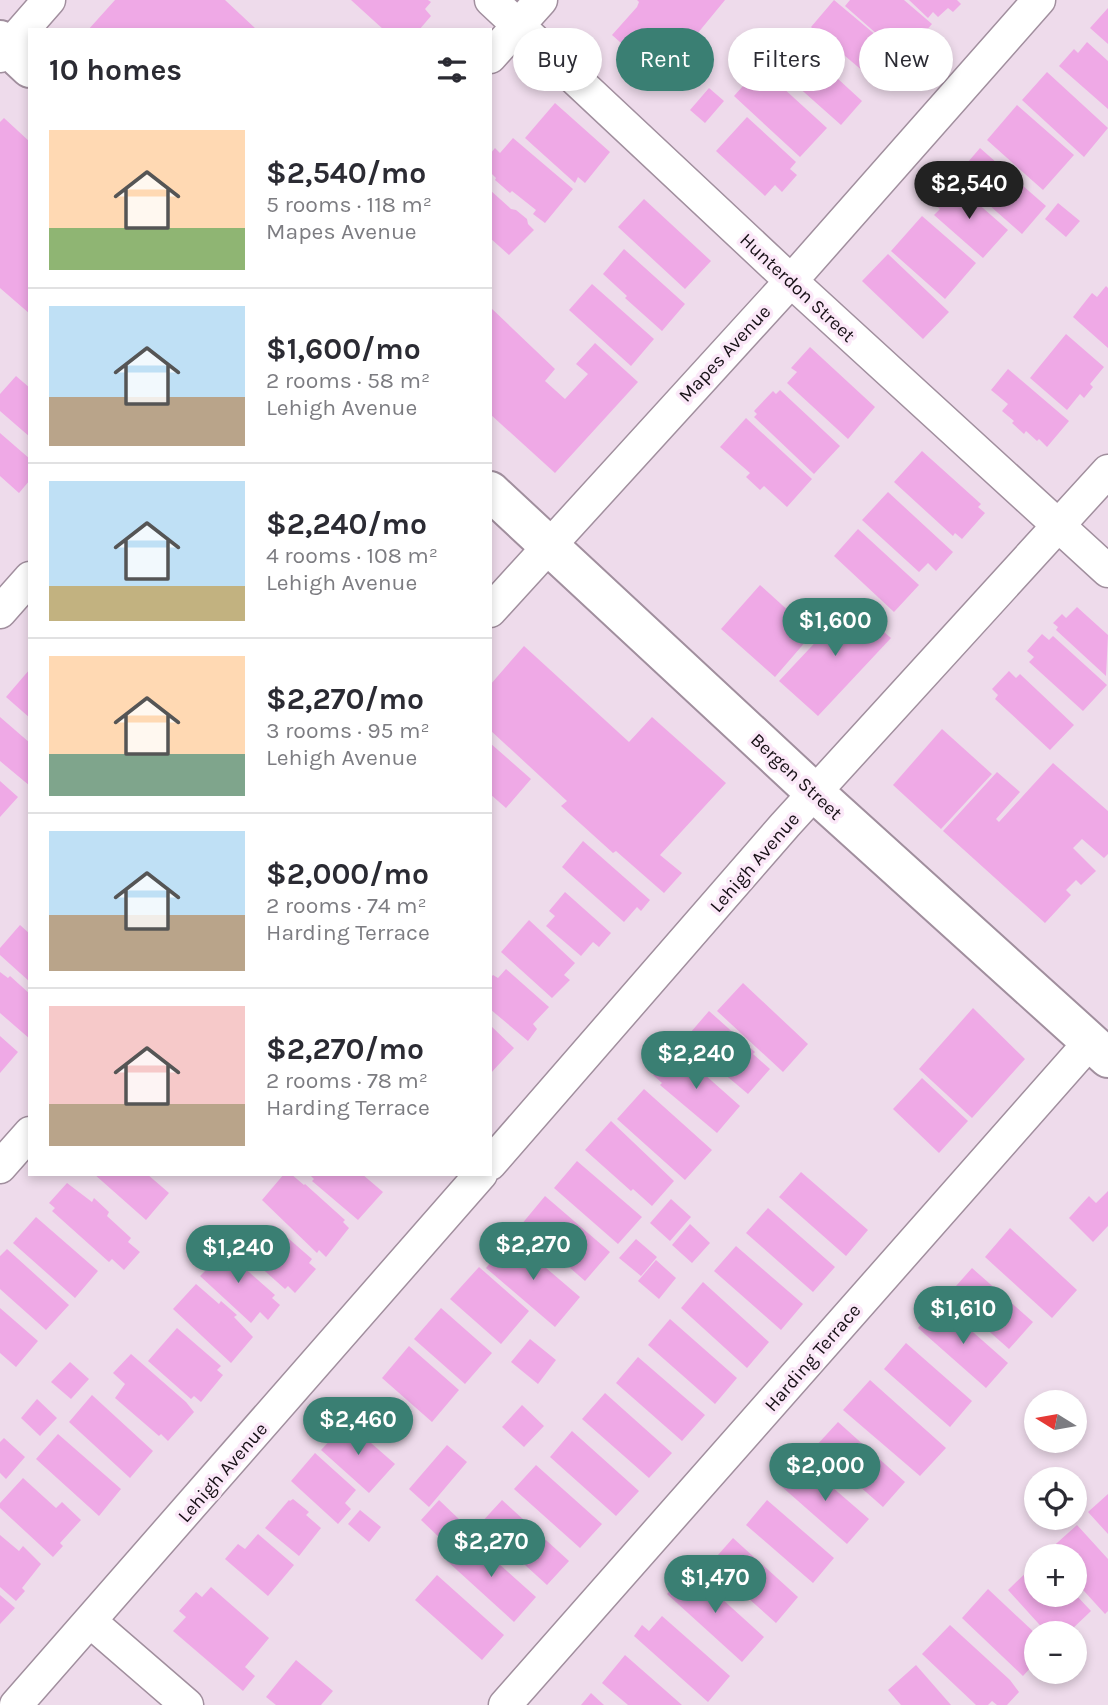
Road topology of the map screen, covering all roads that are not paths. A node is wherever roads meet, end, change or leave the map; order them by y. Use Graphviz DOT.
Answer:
graph roads {
  1 [pos="49,0"];
  2 [pos="491,0"];
  3 [pos="541,0"];
  4 [pos="1039,0"];
  5 [pos="519,25"];
  6 [pos="9,53"];
  7 [pos="492,55"];
  8 [pos="790,281"];
  9 [pos="1108,471"];
  10 [pos="492,493"];
  11 [pos="1060,526"];
  12 [pos="550,545"];
  13 [pos="1108,571"];
  14 [pos="28,580"];
  15 [pos="492,609"];
  16 [pos="0,611"];
  17 [pos="815,793"];
  18 [pos="1099,1050"];
  19 [pos="28,1135"];
  20 [pos="492,1162"];
  21 [pos="0,1167"];
  22 [pos="479,1176"];
  23 [pos="91,1622"];
  24 [pos="16,1705"];
  25 [pos="187,1705"];
  26 [pos="505,1705"];
  1 -- 6 [label="street"];
  2 -- 5 [label="street, Hunterdon Street"];
  3 -- 5 [label="street"];
  4 -- 8 [label="street, Mapes Avenue"];
  5 -- 7 [label="street"];
  5 -- 8 [label="street, Hunterdon Street"];
  8 -- 11 [label="street, Hunterdon Street"];
  8 -- 12 [label="street, Mapes Avenue"];
  9 -- 11 [label="street, Lehigh Avenue"];
  10 -- 12 [label="main road, Bergen Street"];
  11 -- 13 [label="street, Hunterdon Street"];
  11 -- 17 [label="street, Lehigh Avenue"];
  12 -- 15 [label="street, Mapes Avenue"];
  12 -- 17 [label="main road, Bergen Street"];
  14 -- 16 [label="street"];
  17 -- 18 [label="main road, Bergen Street"];
  17 -- 20 [label="street, Lehigh Avenue"];
  18 -- 26 [label="street, Harding Terrace"];
  19 -- 21 [label="street"];
  22 -- 23 [label="street, Lehigh Avenue"];
  23 -- 24 [label="street, Lehigh Avenue"];
  23 -- 25 [label="street"];
}
